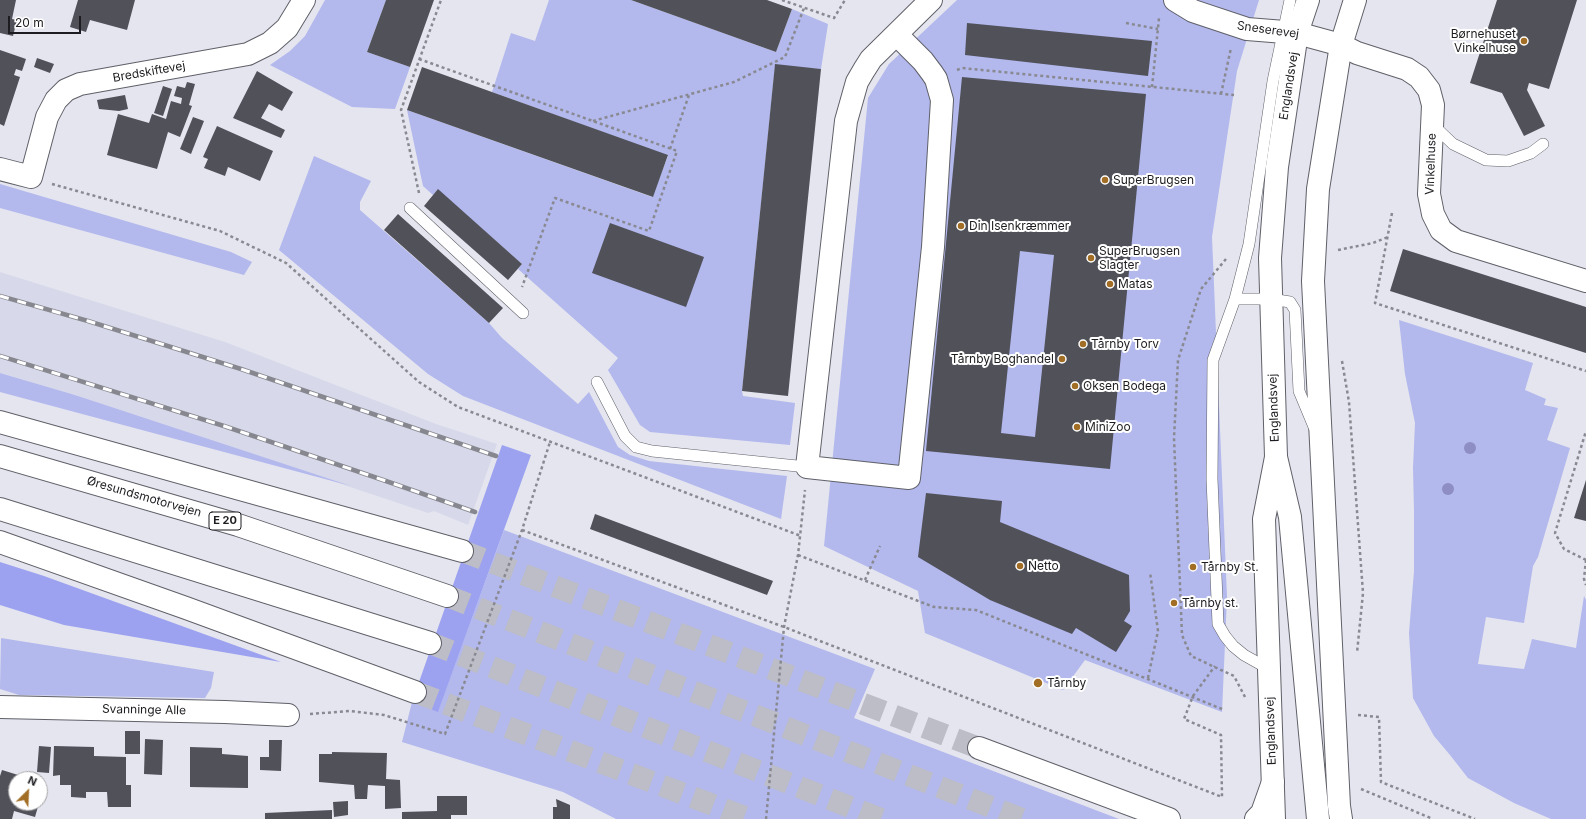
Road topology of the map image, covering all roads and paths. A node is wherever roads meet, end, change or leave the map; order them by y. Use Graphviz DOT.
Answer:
graph roads {
  1 [pos="304,0"];
  2 [pos="441,0"];
  3 [pos="782,0"];
  4 [pos="845,0"];
  5 [pos="931,0"];
  6 [pos="1290,0"];
  7 [pos="1308,0"];
  8 [pos="1355,0"];
  9 [pos="1168,7"];
  10 [pos="804,8"];
  11 [pos="1126,23"];
  12 [pos="1236,26"];
  13 [pos="1158,29"];
  14 [pos="1290,32"];
  15 [pos="897,35"];
  16 [pos="1341,45"];
  17 [pos="419,59"];
  18 [pos="936,79"];
  19 [pos="1152,87"];
  20 [pos="1221,94"];
  21 [pos="689,95"];
  22 [pos="1234,95"];
  23 [pos="592,121"];
  24 [pos="1432,124"];
  25 [pos="1543,144"];
  26 [pos="670,149"];
  27 [pos="0,169"];
  28 [pos="31,177"];
  29 [pos="410,208"];
  30 [pos="1392,214"];
  31 [pos="1388,237"];
  32 [pos="1314,254"];
  33 [pos="1586,281"];
  34 [pos="1235,299"];
  35 [pos="1270,299"];
  36 [pos="519,309"];
  37 [pos="1342,358"];
  38 [pos="1586,371"];
  39 [pos="597,382"];
  40 [pos="0,422"];
  41 [pos="1586,431"];
  42 [pos="550,442"];
  43 [pos="1321,445"];
  44 [pos="0,456"];
  45 [pos="1276,457"];
  46 [pos="808,468"];
  47 [pos="0,509"];
  48 [pos="522,530"];
  49 [pos="801,536"];
  50 [pos="0,542"];
  51 [pos="880,546"];
  52 [pos="462,551"];
  53 [pos="798,555"];
  54 [pos="1586,560"];
  55 [pos="1150,572"];
  56 [pos="865,580"];
  57 [pos="1586,585"];
  58 [pos="446,596"];
  59 [pos="784,627"];
  60 [pos="430,643"];
  61 [pos="1357,656"];
  62 [pos="1215,666"];
  63 [pos="1269,669"];
  64 [pos="1148,678"];
  65 [pos="415,692"];
  66 [pos="1193,696"];
  67 [pos="0,707"];
  68 [pos="1222,709"];
  69 [pos="1353,714"];
  70 [pos="288,715"];
  71 [pos="979,748"];
  72 [pos="1273,782"];
  73 [pos="1360,796"];
  74 [pos="766,819"];
  75 [pos="1169,819"];
  76 [pos="1256,819"];
  77 [pos="1274,819"];
  78 [pos="1318,819"];
  79 [pos="1341,819"];
  80 [pos="1433,819"];
  81 [pos="1476,819"];
  1 -- 28 [label="main road, Bredskiftevej"];
  2 -- 17 [label="path"];
  3 -- 10 [label="path"];
  4 -- 10 [label="path"];
  5 -- 15 [label="main road"];
  6 -- 14 [label="lane"];
  7 -- 14 [label="main road, Englandsvej"];
  8 -- 16 [label="main road"];
  9 -- 12 [label="main road, Sneserevej"];
  9 -- 13 [label="path"];
  10 -- 21 [label="path"];
  11 -- 13 [label="path"];
  12 -- 14 [label="main road, Sneserevej"];
  12 -- 20 [label="path"];
  13 -- 19 [label="path"];
  14 -- 16 [label="main road, Sneserevej"];
  14 -- 34 [label="lane"];
  14 -- 35 [label="main road, Englandsvej"];
  15 -- 18 [label="main road"];
  15 -- 46 [label="main road"];
  16 -- 24 [label="main road, Vinkelhuse"];
  16 -- 32 [label="main road"];
  17 -- 23 [label="path"];
  17 -- 29 [label="path"];
  18 -- 19 [label="path"];
  18 -- 46 [label="main road"];
  19 -- 20 [label="path"];
  20 -- 22 [label="path"];
  21 -- 23 [label="path"];
  21 -- 26 [label="path"];
  23 -- 26 [label="path"];
  24 -- 25 [label="lane"];
  24 -- 33 [label="main road, Vinkelhuse"];
  26 -- 36 [label="path"];
  27 -- 28 [label="main road"];
  28 -- 42 [label="path"];
  29 -- 36 [label="lane"];
  30 -- 31 [label="path"];
  31 -- 32 [label="path"];
  31 -- 38 [label="path"];
  32 -- 43 [label="main road"];
  34 -- 35 [label="lane"];
  34 -- 63 [label="lane"];
  35 -- 43 [label="lane"];
  35 -- 45 [label="main road, Englandsvej"];
  37 -- 61 [label="path"];
  39 -- 46 [label="lane"];
  40 -- 52 [label="main road"];
  41 -- 54 [label="path"];
  42 -- 48 [label="path"];
  42 -- 49 [label="path"];
  43 -- 79 [label="main road"];
  44 -- 58 [label="main road, Øresundsmotorvejen / E 20"];
  45 -- 63 [label="main road, Englandsvej"];
  45 -- 78 [label="main road"];
  46 -- 49 [label="path"];
  47 -- 60 [label="main road"];
  48 -- 59 [label="path"];
  48 -- 70 [label="path"];
  49 -- 53 [label="path"];
  50 -- 65 [label="main road"];
  51 -- 56 [label="path"];
  53 -- 56 [label="path"];
  53 -- 59 [label="path"];
  54 -- 57 [label="path"];
  55 -- 64 [label="path"];
  56 -- 64 [label="path"];
  59 -- 66 [label="path"];
  59 -- 74 [label="path"];
  62 -- 66 [label="path"];
  63 -- 72 [label="main road, Englandsvej"];
  64 -- 66 [label="path"];
  66 -- 68 [label="path"];
  67 -- 70 [label="main road, Svanninge Alle"];
  69 -- 81 [label="path"];
  71 -- 75 [label="main road"];
  72 -- 76 [label="main road"];
  72 -- 77 [label="main road, Englandsvej"];
  73 -- 80 [label="path"];
}
